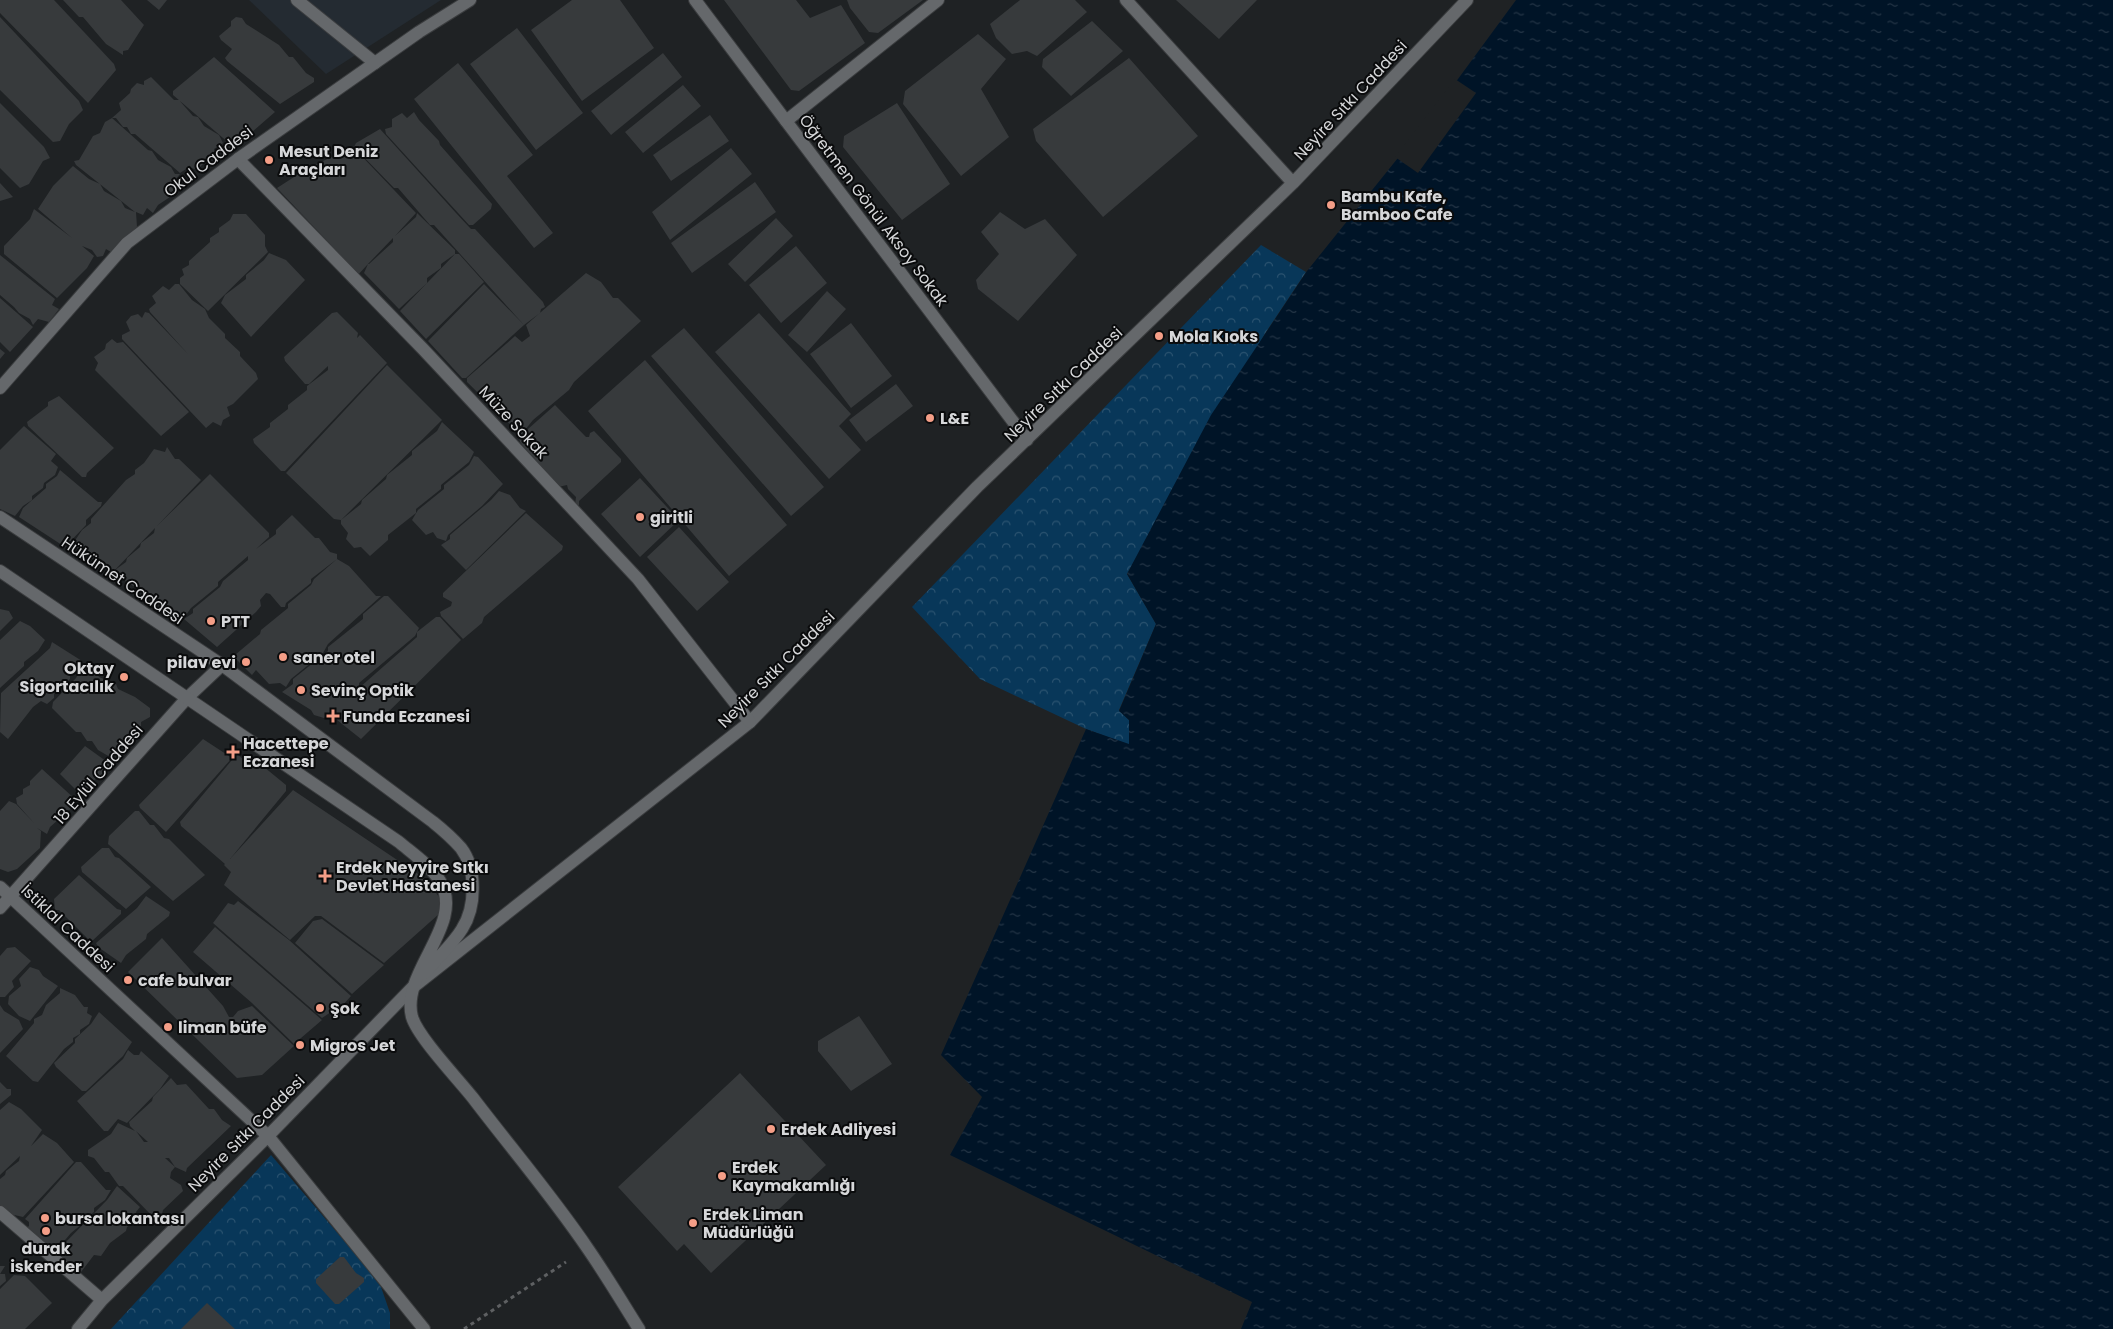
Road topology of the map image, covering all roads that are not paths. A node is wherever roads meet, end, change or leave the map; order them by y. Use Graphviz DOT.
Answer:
graph roads {
  1 [pos="297,0"];
  2 [pos="470,0"];
  3 [pos="694,0"];
  4 [pos="938,0"];
  5 [pos="1126,0"];
  6 [pos="1467,0"];
  7 [pos="375,63"];
  8 [pos="786,121"];
  9 [pos="238,159"];
  10 [pos="1293,183"];
  11 [pos="0,388"];
  12 [pos="1027,440"];
  13 [pos="0,517"];
  14 [pos="0,571"];
  15 [pos="222,665"];
  16 [pos="187,698"];
  17 [pos="750,722"];
  18 [pos="0,887"];
  19 [pos="11,897"];
  20 [pos="0,908"];
  21 [pos="412,988"];
  22 [pos="268,1136"];
  23 [pos="0,1212"];
  24 [pos="102,1300"];
  25 [pos="78,1329"];
  26 [pos="424,1329"];
  27 [pos="639,1329"];
  1 -- 7 [label="street"];
  2 -- 7 [label="street, Okul Caddesi"];
  3 -- 8 [label="street, Öğretmen Gönül Aksoy Sokak"];
  4 -- 8 [label="street"];
  5 -- 10 [label="street"];
  6 -- 10 [label="street, Neyire Sıtkı Caddesi"];
  7 -- 9 [label="street, Okul Caddesi"];
  8 -- 12 [label="street, Öğretmen Gönül Aksoy Sokak"];
  9 -- 11 [label="street, Okul Caddesi"];
  9 -- 17 [label="street, Müze Sokak"];
  10 -- 12 [label="street, Neyire Sıtkı Caddesi"];
  12 -- 17 [label="street, Neyire Sıtkı Caddesi"];
  13 -- 15 [label="street, Hükümet Caddesi"];
  14 -- 16 [label="street"];
  15 -- 16 [label="street, 18 Eylül Caddesi"];
  15 -- 21 [label="street, Hükümet Caddesi"];
  16 -- 19 [label="street, 18 Eylül Caddesi"];
  16 -- 21 [label="street"];
  17 -- 21 [label="street, Neyire Sıtkı Caddesi"];
  18 -- 19 [label="street, İstiklal Caddesi"];
  19 -- 20 [label="street, 18 Eylül Caddesi"];
  19 -- 22 [label="street, İstiklal Caddesi"];
  21 -- 22 [label="street, Neyire Sıtkı Caddesi"];
  21 -- 27 [label="street"];
  22 -- 24 [label="street, Neyire Sıtkı Caddesi"];
  22 -- 26 [label="street, İstiklal Caddesi"];
  23 -- 24 [label="street"];
  24 -- 25 [label="street, Neyire Sıtkı Caddesi"];
}
